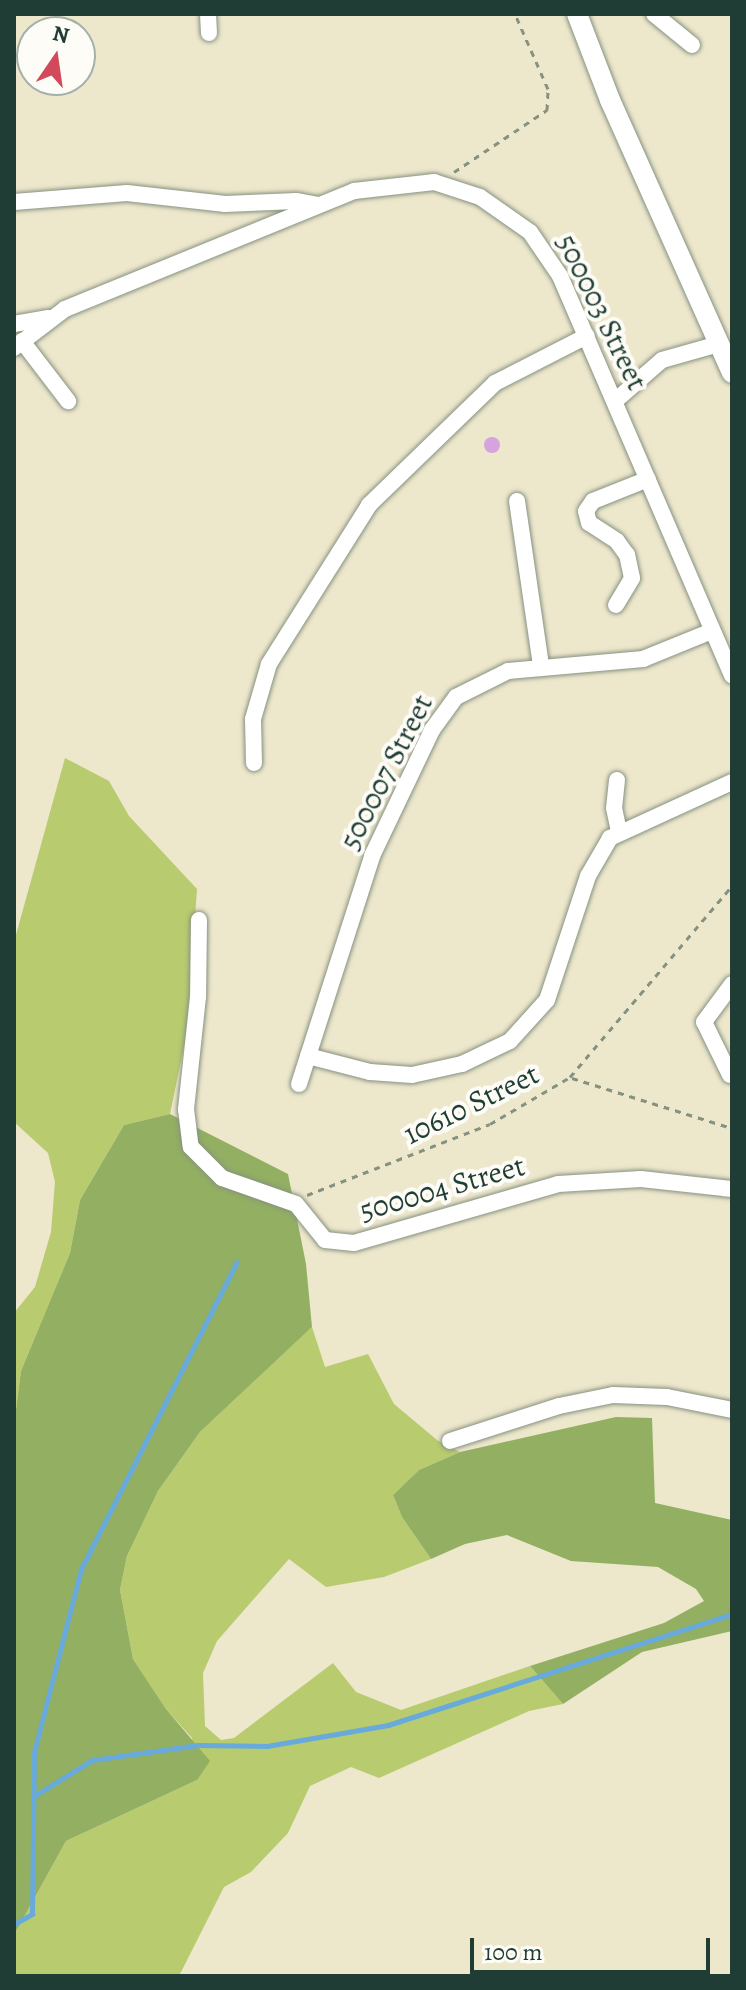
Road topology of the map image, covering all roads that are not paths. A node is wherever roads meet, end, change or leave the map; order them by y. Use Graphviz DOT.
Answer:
graph roads {
  1 [pos="208,14"];
  2 [pos="577,14"];
  3 [pos="654,14"];
  4 [pos="209,33"];
  5 [pos="692,45"];
  6 [pos="14,202"];
  7 [pos="318,205"];
  8 [pos="49,318"];
  9 [pos="14,324"];
  10 [pos="587,336"];
  11 [pos="719,344"];
  12 [pos="18,345"];
  13 [pos="732,373"];
  14 [pos="68,401"];
  15 [pos="615,401"];
  16 [pos="648,479"];
  17 [pos="517,501"];
  18 [pos="616,605"];
  19 [pos="712,631"];
  20 [pos="541,666"];
  21 [pos="732,676"];
  22 [pos="254,763"];
  23 [pos="617,780"];
  24 [pos="732,782"];
  25 [pos="619,832"];
  26 [pos="199,920"];
  27 [pos="732,984"];
  28 [pos="308,1056"];
  29 [pos="730,1075"];
  30 [pos="299,1084"];
  31 [pos="732,1189"];
  32 [pos="732,1410"];
  33 [pos="450,1441"];
  1 -- 4 [label="street"];
  2 -- 11 [label="main road"];
  3 -- 5 [label="street"];
  6 -- 7 [label="street"];
  7 -- 8 [label="street, 500003 Street"];
  7 -- 10 [label="street, 500003 Street"];
  8 -- 9 [label="street"];
  8 -- 12 [label="street, 500003 Street"];
  10 -- 15 [label="street, 500003 Street"];
  10 -- 22 [label="street"];
  11 -- 13 [label="main road"];
  11 -- 15 [label="street"];
  12 -- 14 [label="street"];
  15 -- 16 [label="street, 500003 Street"];
  16 -- 18 [label="street"];
  16 -- 19 [label="street, 500003 Street"];
  17 -- 20 [label="street"];
  19 -- 20 [label="street, 500007 Street"];
  19 -- 21 [label="street, 500003 Street"];
  20 -- 28 [label="street, 500007 Street"];
  23 -- 25 [label="street"];
  24 -- 25 [label="street"];
  25 -- 28 [label="street"];
  26 -- 31 [label="street, 500004 Street"];
  27 -- 29 [label="street"];
  28 -- 30 [label="street, 500007 Street"];
  32 -- 33 [label="street"];
}
